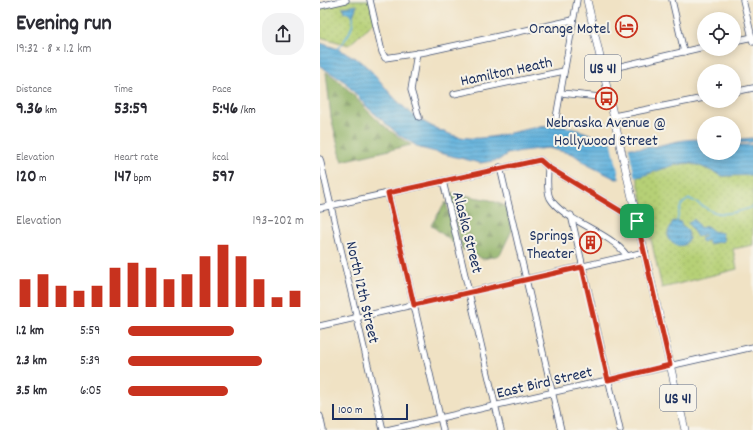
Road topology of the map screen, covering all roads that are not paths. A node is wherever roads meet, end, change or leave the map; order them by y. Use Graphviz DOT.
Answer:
graph roads {
  1 [pos="346,0"];
  2 [pos="370,0"];
  3 [pos="577,0"];
  4 [pos="587,0"];
  5 [pos="672,0"];
  6 [pos="743,0"];
  7 [pos="320,6"];
  8 [pos="573,20"];
  9 [pos="753,38"];
  10 [pos="741,40"];
  11 [pos="697,49"];
  12 [pos="684,52"];
  13 [pos="417,53"];
  14 [pos="604,70"];
  15 [pos="564,71"];
  16 [pos="753,88"];
  17 [pos="741,91"];
  18 [pos="561,93"];
  19 [pos="454,94"];
  20 [pos="610,98"];
  21 [pos="697,99"];
  22 [pos="614,116"];
  23 [pos="419,117"];
  24 [pos="556,118"];
  25 [pos="320,159"];
  26 [pos="500,167"];
  27 [pos="548,167"];
  28 [pos="443,181"];
  29 [pos="388,193"];
  30 [pos="331,205"];
  31 [pos="320,208"];
  32 [pos="571,215"];
  33 [pos="637,221"];
  34 [pos="644,252"];
  35 [pos="627,256"];
  36 [pos="582,267"];
  37 [pos="526,280"];
  38 [pos="470,292"];
  39 [pos="414,305"];
  40 [pos="356,317"];
  41 [pos="320,326"];
  42 [pos="753,347"];
  43 [pos="670,365"];
  44 [pos="608,380"];
  45 [pos="552,393"];
  46 [pos="496,405"];
  47 [pos="320,416"];
  48 [pos="440,418"];
  49 [pos="323,430"];
  50 [pos="383,430"];
  51 [pos="387,430"];
  52 [pos="443,430"];
  53 [pos="502,430"];
  54 [pos="561,430"];
  55 [pos="620,430"];
  56 [pos="685,430"];
  1 -- 7 [label="street"];
  2 -- 13 [label="street"];
  3 -- 8 [label="street"];
  4 -- 14 [label="main road, US 41"];
  5 -- 12 [label="street"];
  6 -- 9 [label="street"];
  8 -- 13 [label="street"];
  8 -- 15 [label="street"];
  9 -- 10 [label="street"];
  11 -- 12 [label="street"];
  12 -- 14 [label="street"];
  13 -- 23 [label="street"];
  14 -- 20 [label="main road, US 41"];
  15 -- 18 [label="street"];
  15 -- 19 [label="street, Hamilton Heath"];
  16 -- 17 [label="street"];
  18 -- 20 [label="street"];
  18 -- 24 [label="street"];
  20 -- 22 [label="main road, US 41"];
  21 -- 22 [label="street"];
  22 -- 33 [label="main road, US 41"];
  25 -- 30 [label="street, North 12th Street"];
  26 -- 27 [label="street"];
  26 -- 28 [label="street"];
  26 -- 37 [label="street"];
  27 -- 32 [label="street"];
  27 -- 33 [label="street"];
  28 -- 29 [label="street"];
  28 -- 38 [label="street, Alaska Street"];
  29 -- 30 [label="street"];
  29 -- 39 [label="street"];
  30 -- 31 [label="street"];
  30 -- 40 [label="street, North 12th Street"];
  32 -- 35 [label="street"];
  32 -- 36 [label="street"];
  33 -- 34 [label="main road, US 41"];
  34 -- 35 [label="street"];
  34 -- 43 [label="main road, US 41"];
  35 -- 36 [label="street"];
  36 -- 37 [label="street"];
  36 -- 44 [label="street"];
  37 -- 38 [label="street"];
  37 -- 45 [label="street"];
  38 -- 39 [label="street"];
  38 -- 46 [label="street, Alaska Street"];
  39 -- 40 [label="street"];
  39 -- 48 [label="street"];
  40 -- 41 [label="street"];
  40 -- 50 [label="street, North 12th Street"];
  42 -- 43 [label="street, East Bird Street"];
  43 -- 44 [label="street, East Bird Street"];
  43 -- 56 [label="main road, US 41"];
  44 -- 45 [label="street, East Bird Street"];
  44 -- 55 [label="street"];
  45 -- 46 [label="street, East Bird Street"];
  45 -- 54 [label="street"];
  46 -- 48 [label="street, East Bird Street"];
  46 -- 53 [label="street, Alaska Street"];
  47 -- 49 [label="street"];
  48 -- 51 [label="street, East Bird Street"];
  48 -- 52 [label="street"];
}
